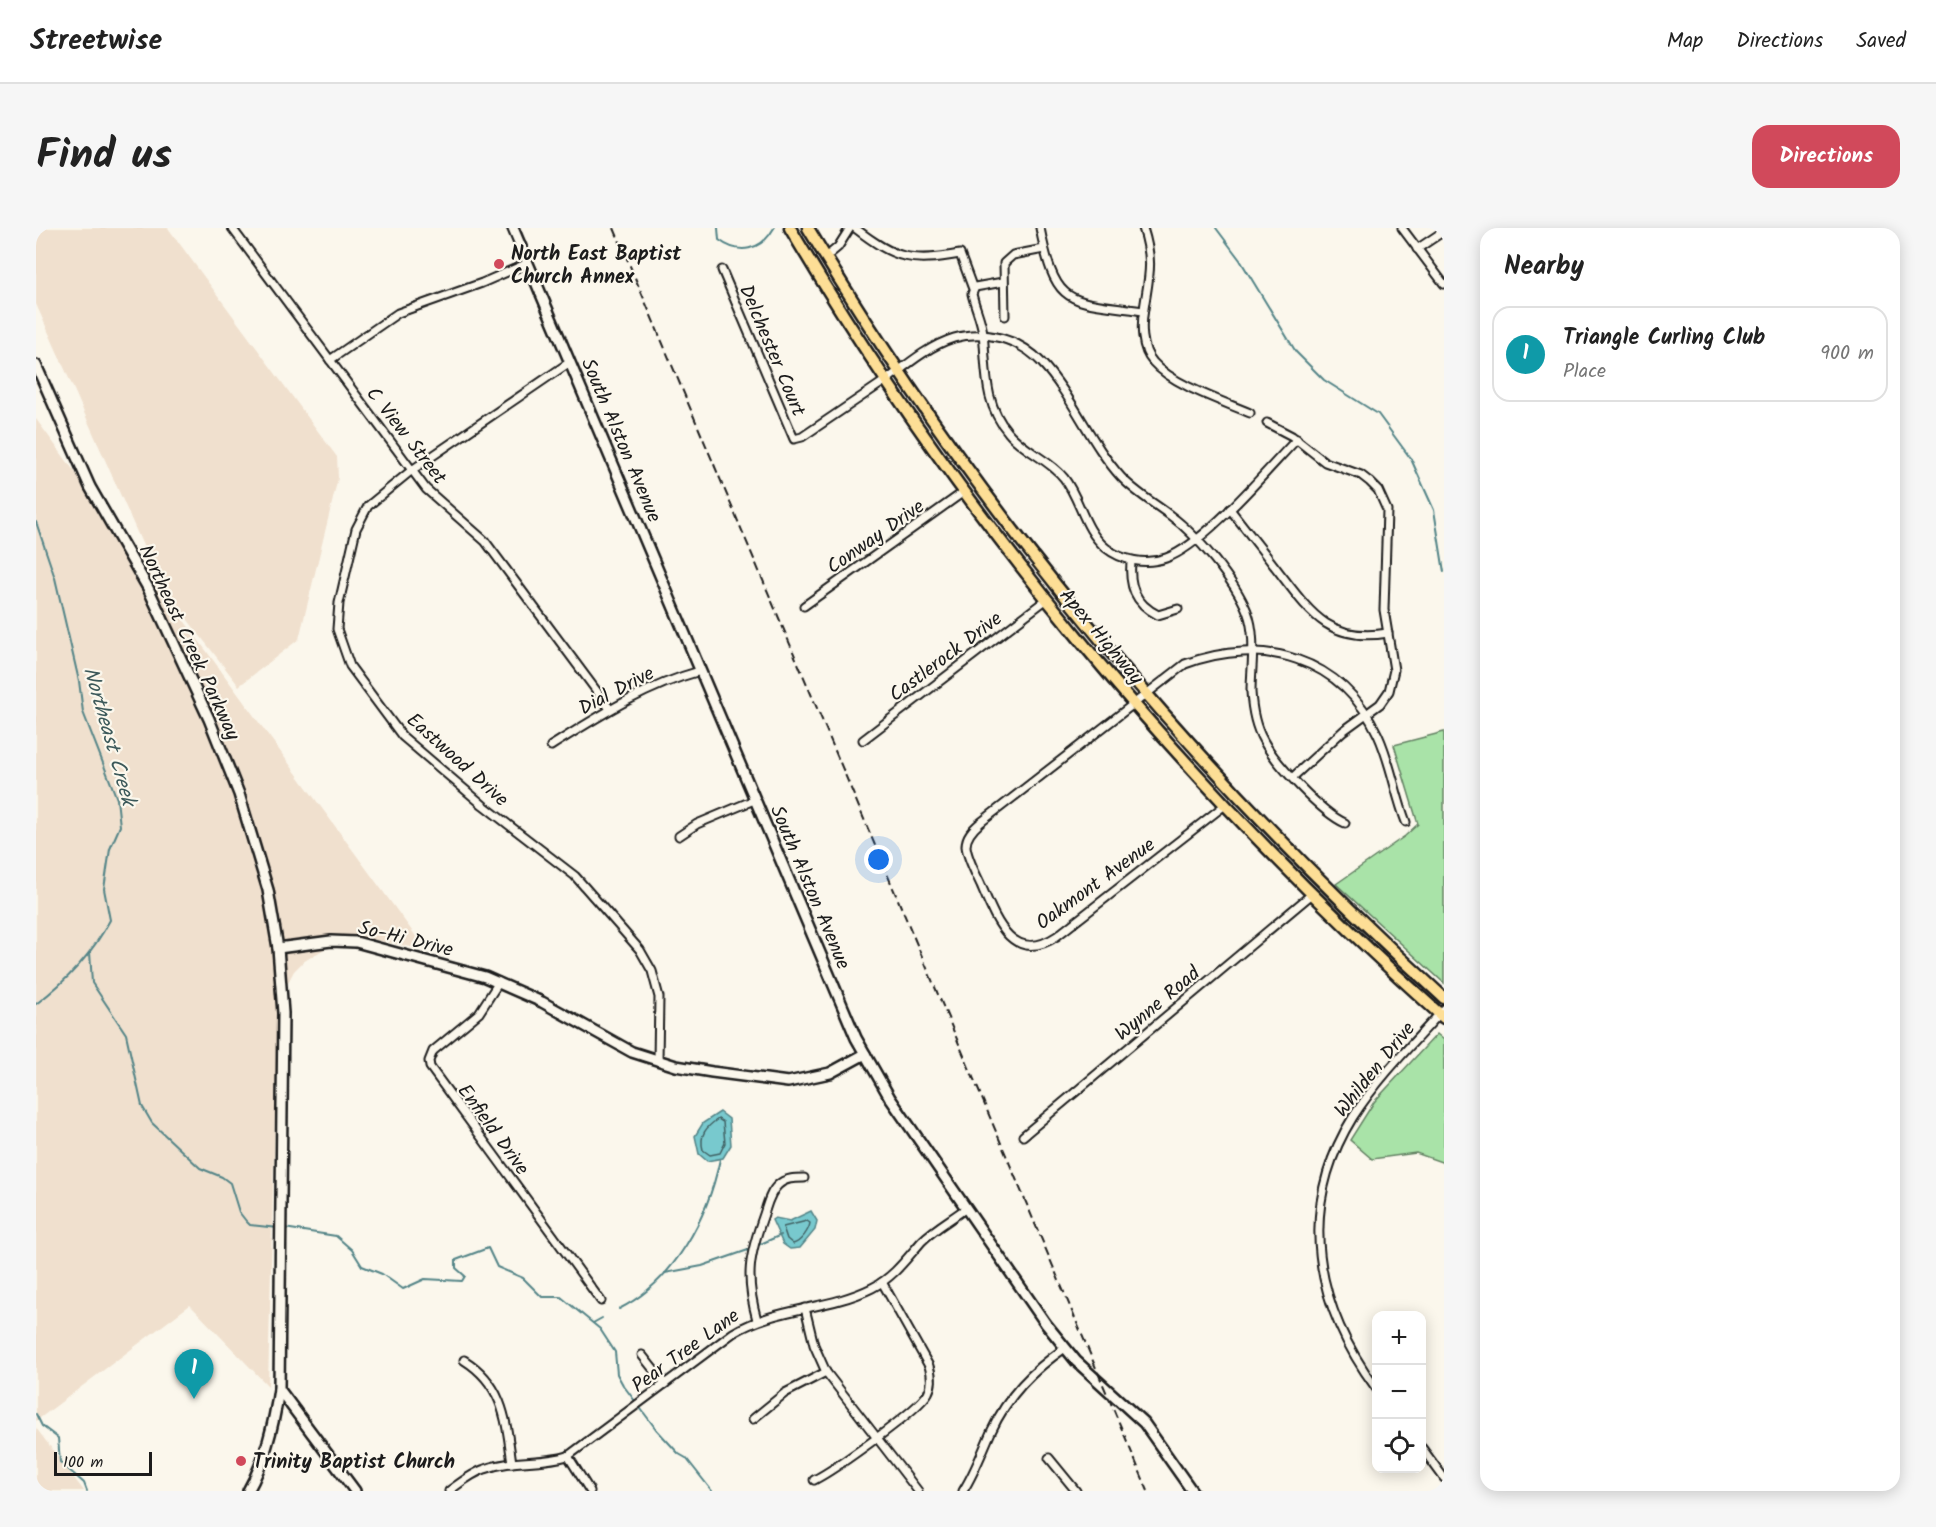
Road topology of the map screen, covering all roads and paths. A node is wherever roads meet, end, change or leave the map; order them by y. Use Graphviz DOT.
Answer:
graph roads {
  1 [pos="232,228"];
  2 [pos="513,228"];
  3 [pos="790,228"];
  4 [pos="808,228"];
  5 [pos="850,228"];
  6 [pos="855,228"];
  7 [pos="1040,228"];
  8 [pos="1143,228"];
  9 [pos="1402,228"];
  10 [pos="1444,231"];
  11 [pos="1044,249"];
  12 [pos="1417,249"];
  13 [pos="826,257"];
  14 [pos="528,263"];
  15 [pos="722,270"];
  16 [pos="1003,282"];
  17 [pos="1444,284"];
  18 [pos="973,289"];
  19 [pos="1143,311"];
  20 [pos="1005,316"];
  21 [pos="983,335"];
  22 [pos="330,360"];
  23 [pos="570,362"];
  24 [pos="36,365"];
  25 [pos="899,370"];
  26 [pos="887,379"];
  27 [pos="1250,412"];
  28 [pos="1267,423"];
  29 [pos="1297,439"];
  30 [pos="412,470"];
  31 [pos="965,491"];
  32 [pos="1230,509"];
  33 [pos="1196,539"];
  34 [pos="1131,561"];
  35 [pos="1047,599"];
  36 [pos="804,606"];
  37 [pos="1178,609"];
  38 [pos="1389,633"];
  39 [pos="1252,650"];
  40 [pos="700,671"];
  41 [pos="1146,694"];
  42 [pos="1135,703"];
  43 [pos="610,709"];
  44 [pos="1367,714"];
  45 [pos="863,740"];
  46 [pos="551,746"];
  47 [pos="1293,777"];
  48 [pos="754,800"];
  49 [pos="1225,805"];
  50 [pos="1406,822"];
  51 [pos="1345,823"];
  52 [pos="679,836"];
  53 [pos="1312,894"];
  54 [pos="278,948"];
  55 [pos="499,982"];
  56 [pos="1444,998"];
  57 [pos="1443,1014"];
  58 [pos="865,1054"];
  59 [pos="658,1061"];
  60 [pos="1023,1136"];
  61 [pos="804,1178"];
  62 [pos="966,1208"];
  63 [pos="882,1282"];
  64 [pos="601,1301"];
  65 [pos="805,1308"];
  66 [pos="757,1320"];
  67 [pos="1065,1348"];
  68 [pos="642,1355"];
  69 [pos="464,1360"];
  70 [pos="826,1372"];
  71 [pos="1372,1381"];
  72 [pos="665,1384"];
  73 [pos="279,1389"];
  74 [pos="753,1419"];
  75 [pos="876,1437"];
  76 [pos="1426,1453"];
  77 [pos="568,1456"];
  78 [pos="1049,1458"];
  79 [pos="512,1463"];
  80 [pos="1444,1478"];
  81 [pos="814,1480"];
  82 [pos="248,1491"];
  83 [pos="355,1491"];
  84 [pos="449,1491"];
  85 [pos="590,1491"];
  86 [pos="918,1491"];
  87 [pos="963,1491"];
  88 [pos="1076,1491"];
  89 [pos="1192,1491"];
  1 -- 22 [label="street, C View Street"];
  2 -- 14 [label="street, South Alston Avenue"];
  3 -- 26 [label="main road, Apex Highway"];
  4 -- 13 [label="main road, Apex Highway"];
  5 -- 13 [label="street"];
  6 -- 18 [label="street"];
  7 -- 11 [label="street"];
  8 -- 19 [label="street"];
  9 -- 12 [label="street"];
  10 -- 12 [label="street"];
  11 -- 16 [label="street"];
  11 -- 19 [label="street"];
  12 -- 17 [label="street"];
  13 -- 25 [label="main road, Apex Highway"];
  14 -- 22 [label="street"];
  14 -- 23 [label="street, South Alston Avenue"];
  15 -- 26 [label="street, Delchester Court"];
  16 -- 18 [label="street"];
  16 -- 20 [label="street"];
  18 -- 21 [label="street"];
  19 -- 27 [label="street"];
  21 -- 25 [label="street"];
  21 -- 33 [label="street"];
  21 -- 34 [label="street"];
  22 -- 30 [label="street, C View Street"];
  23 -- 30 [label="street, Eastwood Drive"];
  23 -- 40 [label="street, South Alston Avenue"];
  24 -- 54 [label="street, Northeast Creek Parkway"];
  25 -- 26 [label="street"];
  25 -- 41 [label="main road, Apex Highway"];
  26 -- 31 [label="main road, Apex Highway"];
  28 -- 29 [label="street"];
  29 -- 32 [label="street"];
  29 -- 38 [label="street"];
  30 -- 43 [label="street, C View Street"];
  30 -- 59 [label="street, Eastwood Drive"];
  31 -- 35 [label="main road, Apex Highway"];
  31 -- 36 [label="street, Conway Drive"];
  32 -- 33 [label="street"];
  32 -- 38 [label="street"];
  33 -- 34 [label="street"];
  33 -- 39 [label="street"];
  34 -- 37 [label="street"];
  35 -- 42 [label="main road, Apex Highway"];
  35 -- 45 [label="street, Castlerock Drive"];
  38 -- 44 [label="street"];
  39 -- 41 [label="street, Oakmont Avenue"];
  39 -- 44 [label="street, Oakmont Avenue"];
  39 -- 47 [label="street"];
  40 -- 43 [label="street, Dial Drive"];
  40 -- 48 [label="street, South Alston Avenue"];
  41 -- 42 [label="street, Oakmont Avenue"];
  41 -- 56 [label="main road, Apex Highway"];
  42 -- 49 [label="main road, Apex Highway"];
  42 -- 49 [label="street, Oakmont Avenue"];
  43 -- 46 [label="street, Dial Drive"];
  44 -- 47 [label="street"];
  44 -- 50 [label="street, Oakmont Avenue"];
  47 -- 51 [label="street"];
  48 -- 52 [label="street"];
  48 -- 58 [label="street, South Alston Avenue"];
  49 -- 53 [label="main road, Apex Highway"];
  53 -- 57 [label="main road, Apex Highway"];
  53 -- 60 [label="street, Wynne Road"];
  54 -- 55 [label="street, So-Hi Drive"];
  54 -- 73 [label="street"];
  55 -- 59 [label="street, So-Hi Drive"];
  55 -- 64 [label="street, Enfield Drive"];
  57 -- 71 [label="street, Whilden Drive"];
  58 -- 59 [label="street, So-Hi Drive"];
  58 -- 62 [label="street, South Alston Avenue"];
  61 -- 66 [label="street"];
  62 -- 63 [label="street, Pear Tree Lane"];
  62 -- 67 [label="street, South Alston Avenue"];
  63 -- 65 [label="street, Pear Tree Lane"];
  63 -- 75 [label="street"];
  65 -- 66 [label="street, Pear Tree Lane"];
  65 -- 70 [label="street"];
  66 -- 72 [label="street, Pear Tree Lane"];
  67 -- 87 [label="street"];
  67 -- 89 [label="street, South Alston Avenue"];
  68 -- 72 [label="street"];
  69 -- 79 [label="street"];
  70 -- 74 [label="street"];
  70 -- 75 [label="street"];
  72 -- 77 [label="street, Pear Tree Lane"];
  73 -- 82 [label="street"];
  73 -- 83 [label="street"];
  75 -- 81 [label="street"];
  75 -- 86 [label="street"];
  76 -- 80 [label="street"];
  77 -- 79 [label="street, Pear Tree Lane"];
  77 -- 85 [label="street"];
  78 -- 88 [label="street"];
  79 -- 84 [label="street, Pear Tree Lane"];
}
